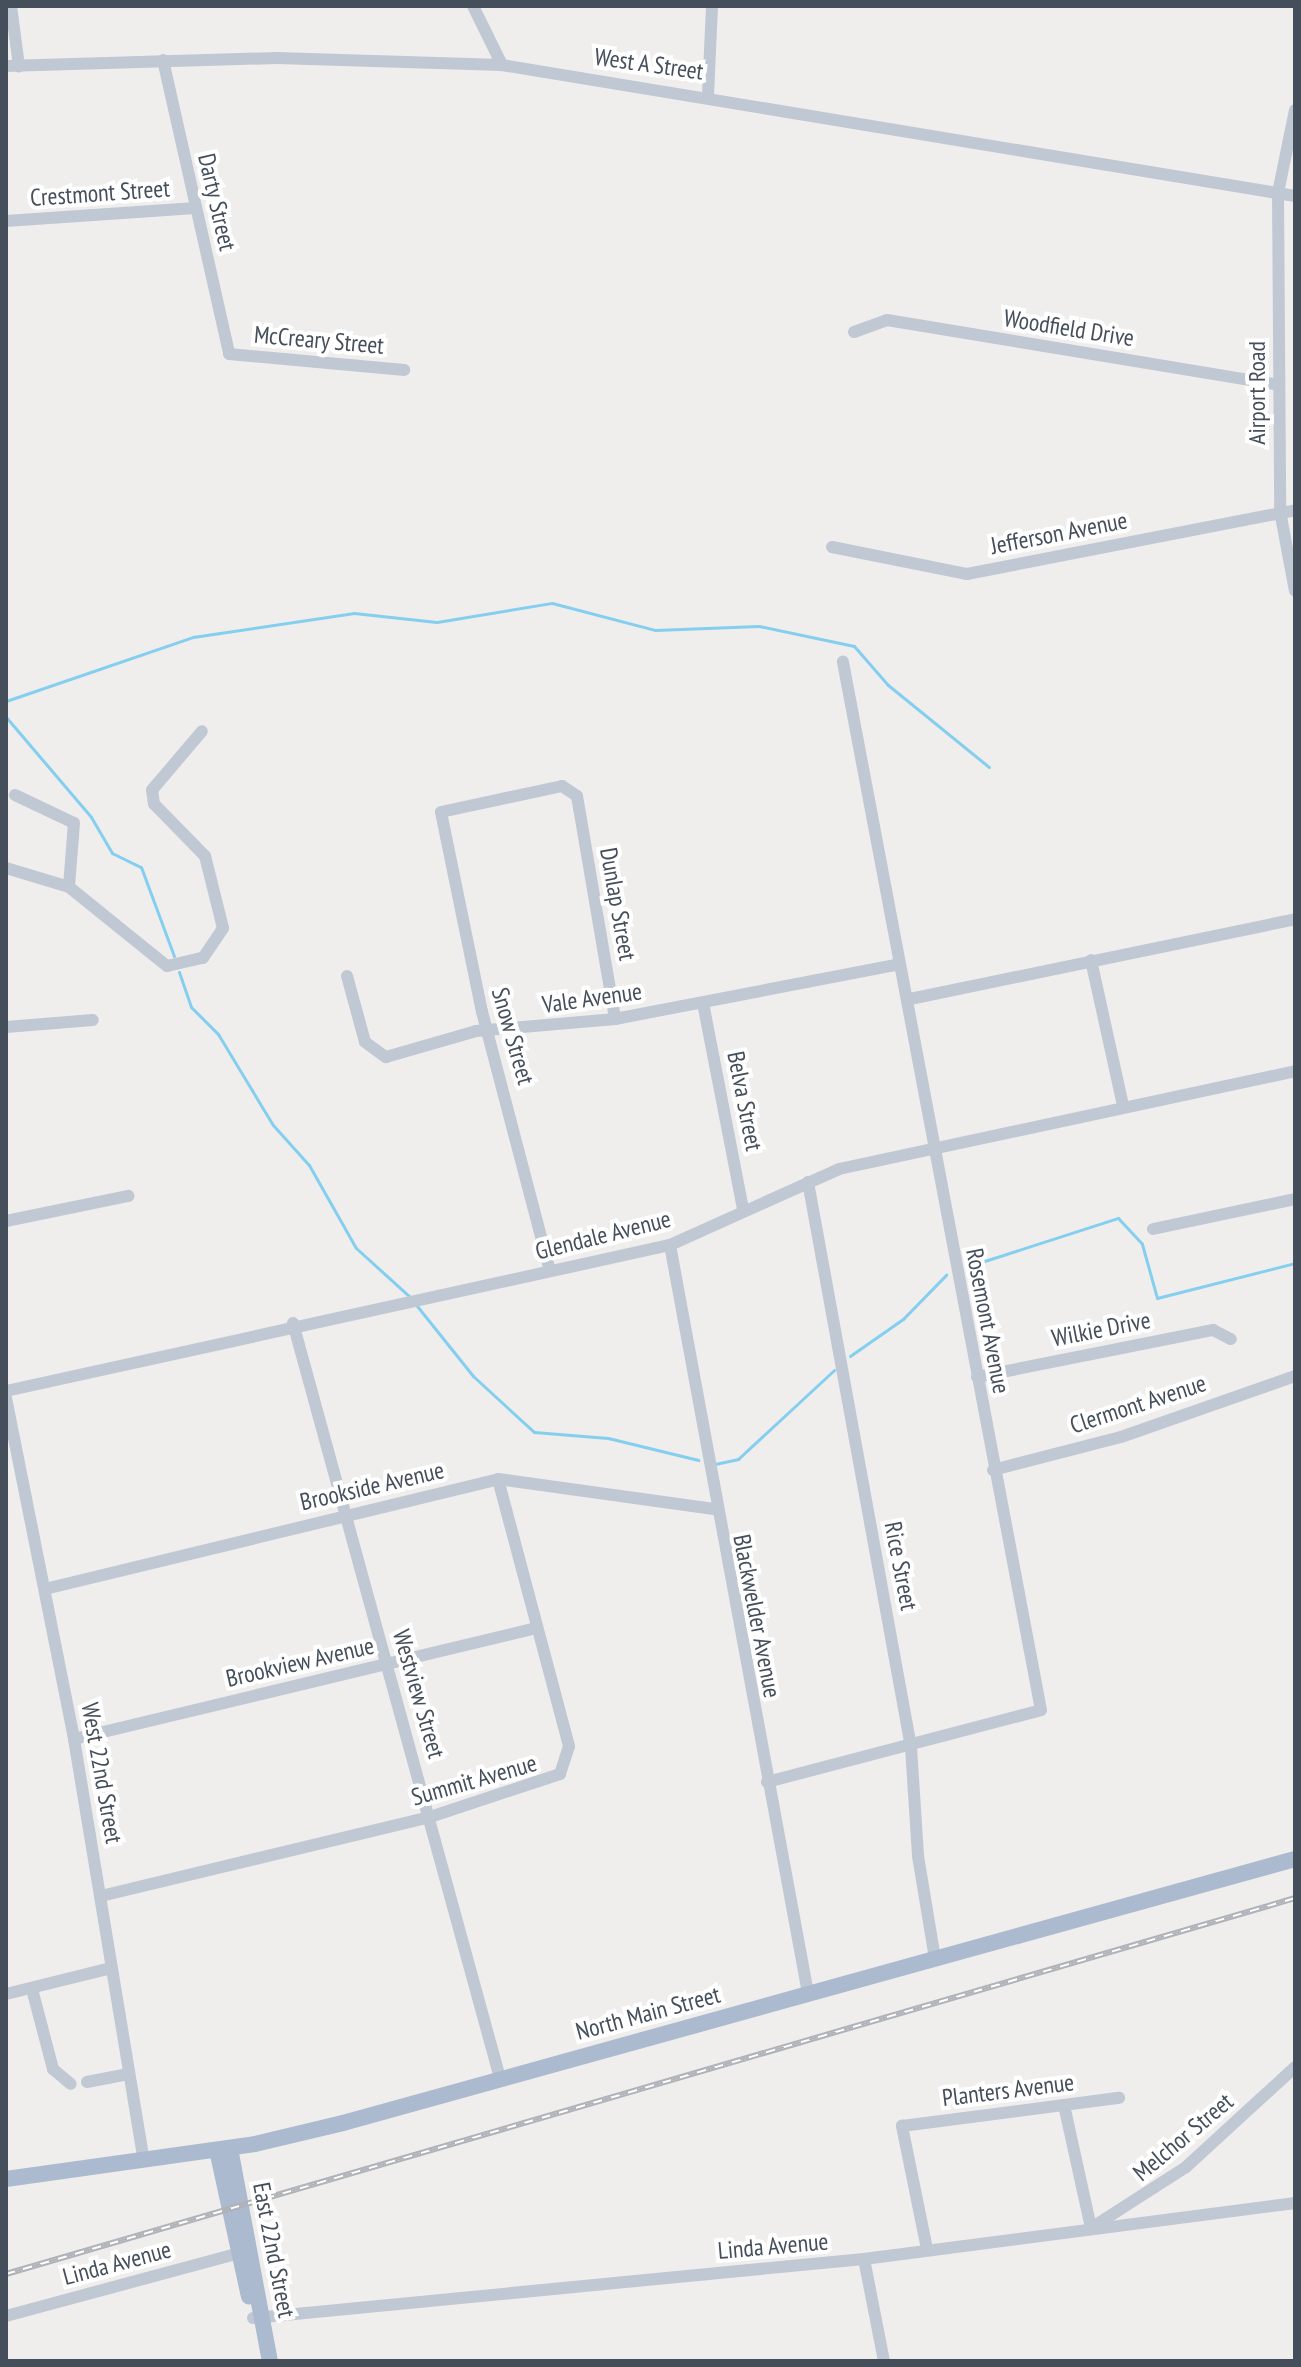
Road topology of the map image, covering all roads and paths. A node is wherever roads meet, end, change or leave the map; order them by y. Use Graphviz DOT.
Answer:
graph roads {
  1 [pos="11,6"];
  2 [pos="473,6"];
  3 [pos="712,6"];
  4 [pos="163,60"];
  5 [pos="502,65"];
  6 [pos="13,66"];
  7 [pos="708,95"];
  8 [pos="1295,110"];
  9 [pos="1278,193"];
  10 [pos="1295,196"];
  11 [pos="196,208"];
  12 [pos="6,221"];
  13 [pos="854,332"];
  14 [pos="229,354"];
  15 [pos="404,370"];
  16 [pos="1279,385"];
  17 [pos="1295,510"];
  18 [pos="1280,511"];
  19 [pos="832,547"];
  20 [pos="1295,591"];
  21 [pos="843,662"];
  22 [pos="202,731"];
  23 [pos="15,795"];
  24 [pos="577,796"];
  25 [pos="6,868"];
  26 [pos="69,887"];
  27 [pos="1295,919"];
  28 [pos="1091,960"];
  29 [pos="900,964"];
  30 [pos="347,976"];
  31 [pos="910,999"];
  32 [pos="703,1003"];
  33 [pos="615,1019"];
  34 [pos="93,1020"];
  35 [pos="6,1027"];
  36 [pos="489,1034"];
  37 [pos="1295,1071"];
  38 [pos="1123,1105"];
  39 [pos="938,1143"];
  40 [pos="808,1182"];
  41 [pos="128,1196"];
  42 [pos="1295,1199"];
  43 [pos="743,1208"];
  44 [pos="6,1221"];
  45 [pos="1153,1229"];
  46 [pos="670,1245"];
  47 [pos="550,1271"];
  48 [pos="293,1323"];
  49 [pos="1231,1339"];
  50 [pos="1295,1376"];
  51 [pos="977,1377"];
  52 [pos="6,1391"];
  53 [pos="6,1398"];
  54 [pos="993,1470"];
  55 [pos="498,1479"];
  56 [pos="714,1509"];
  57 [pos="345,1514"];
  58 [pos="45,1589"];
  59 [pos="536,1628"];
  60 [pos="387,1664"];
  61 [pos="74,1739"];
  62 [pos="911,1747"];
  63 [pos="767,1782"];
  64 [pos="430,1817"];
  65 [pos="1295,1859"];
  66 [pos="101,1896"];
  67 [pos="935,1959"];
  68 [pos="111,1968"];
  69 [pos="32,1989"];
  70 [pos="808,1993"];
  71 [pos="6,1994"];
  72 [pos="1295,2067"];
  73 [pos="128,2074"];
  74 [pos="500,2078"];
  75 [pos="87,2082"];
  76 [pos="71,2084"];
  77 [pos="1119,2098"];
  78 [pos="1064,2105"];
  79 [pos="224,2149"];
  80 [pos="143,2158"];
  81 [pos="6,2179"];
  82 [pos="1295,2203"];
  83 [pos="1091,2228"];
  84 [pos="927,2249"];
  85 [pos="240,2253"];
  86 [pos="864,2259"];
  87 [pos="6,2316"];
  88 [pos="258,2317"];
  89 [pos="261,2361"];
  90 [pos="270,2361"];
  91 [pos="884,2361"];
  1 -- 6 [label="street"];
  2 -- 5 [label="street"];
  3 -- 7 [label="street"];
  4 -- 5 [label="street, West A Street"];
  4 -- 6 [label="street, West A Street"];
  4 -- 11 [label="street, Darty Street"];
  5 -- 7 [label="street, West A Street"];
  7 -- 9 [label="street, West A Street"];
  8 -- 9 [label="street, Airport Road"];
  9 -- 10 [label="street, West A Street"];
  9 -- 16 [label="street, Airport Road"];
  11 -- 12 [label="street, Crestmont Street"];
  11 -- 14 [label="street, Darty Street"];
  13 -- 16 [label="street, Woodfield Drive"];
  14 -- 15 [label="street, McCreary Street"];
  16 -- 18 [label="street, Airport Road"];
  17 -- 18 [label="street, Jefferson Avenue"];
  18 -- 19 [label="street, Jefferson Avenue"];
  18 -- 20 [label="street, Airport Road"];
  21 -- 29 [label="street, Rosemont Avenue"];
  22 -- 26 [label="street"];
  23 -- 26 [label="street"];
  24 -- 33 [label="street, Dunlap Street"];
  24 -- 36 [label="street, Snow Street"];
  25 -- 26 [label="street"];
  27 -- 28 [label="street"];
  28 -- 31 [label="street"];
  28 -- 38 [label="street"];
  29 -- 31 [label="street, Rosemont Avenue"];
  29 -- 32 [label="street, Vale Avenue"];
  30 -- 36 [label="street, Vale Avenue"];
  31 -- 39 [label="street, Rosemont Avenue"];
  32 -- 33 [label="street, Vale Avenue"];
  32 -- 43 [label="street, Belva Street"];
  33 -- 36 [label="street, Vale Avenue"];
  34 -- 35 [label="street"];
  36 -- 47 [label="street, Snow Street"];
  37 -- 38 [label="street, Glendale Avenue"];
  38 -- 39 [label="street, Glendale Avenue"];
  39 -- 40 [label="street, Glendale Avenue"];
  39 -- 51 [label="street, Rosemont Avenue"];
  40 -- 43 [label="street, Glendale Avenue"];
  40 -- 62 [label="street, Rice Street"];
  41 -- 44 [label="street"];
  42 -- 45 [label="street"];
  43 -- 46 [label="street, Glendale Avenue"];
  46 -- 47 [label="street, Glendale Avenue"];
  46 -- 56 [label="street, Blackwelder Avenue"];
  47 -- 48 [label="street, Glendale Avenue"];
  48 -- 52 [label="street, Glendale Avenue"];
  48 -- 57 [label="street, Westview Street"];
  49 -- 51 [label="street, Wilkie Drive"];
  50 -- 54 [label="street, Clermont Avenue"];
  51 -- 54 [label="street, Rosemont Avenue"];
  53 -- 58 [label="street, West 22nd Street"];
  54 -- 62 [label="street, Rosemont Avenue"];
  55 -- 56 [label="street, Brookside Avenue"];
  55 -- 57 [label="street, Brookside Avenue"];
  55 -- 59 [label="street, Summit Avenue"];
  56 -- 63 [label="street, Blackwelder Avenue"];
  57 -- 58 [label="street, Brookside Avenue"];
  57 -- 60 [label="street, Westview Street"];
  58 -- 61 [label="street, West 22nd Street"];
  59 -- 60 [label="street, Brookview Avenue"];
  59 -- 64 [label="street, Summit Avenue"];
  60 -- 61 [label="street, Brookview Avenue"];
  60 -- 64 [label="street, Westview Street"];
  61 -- 66 [label="street, West 22nd Street"];
  62 -- 63 [label="street, Rosemont Avenue"];
  62 -- 67 [label="street, Rice Street"];
  63 -- 70 [label="street, Blackwelder Avenue"];
  64 -- 66 [label="street, Summit Avenue"];
  64 -- 74 [label="street, Westview Street"];
  65 -- 67 [label="main road, North Main Street"];
  66 -- 68 [label="street, West 22nd Street"];
  67 -- 70 [label="main road, North Main Street"];
  68 -- 69 [label="street"];
  68 -- 73 [label="street, West 22nd Street"];
  69 -- 71 [label="street"];
  69 -- 76 [label="street"];
  70 -- 74 [label="main road, North Main Street"];
  72 -- 83 [label="street, Melchor Street"];
  73 -- 75 [label="street"];
  73 -- 80 [label="street, West 22nd Street"];
  74 -- 79 [label="main road, North Main Street"];
  77 -- 78 [label="street, Planters Avenue"];
  78 -- 83 [label="street"];
  78 -- 84 [label="street, Planters Avenue"];
  79 -- 80 [label="main road, North Main Street"];
  79 -- 85 [label="main road, East 22nd Street"];
  79 -- 88 [label="main road, East 22nd Street"];
  80 -- 81 [label="main road, North Main Street"];
  82 -- 83 [label="street, Linda Avenue"];
  83 -- 84 [label="street, Linda Avenue"];
  84 -- 86 [label="street, Linda Avenue"];
  85 -- 87 [label="street, Linda Avenue"];
  85 -- 88 [label="main road, East 22nd Street"];
  86 -- 88 [label="street, Linda Avenue"];
  86 -- 91 [label="street"];
  88 -- 89 [label="main road, East 22nd Street"];
  88 -- 90 [label="main road, East 22nd Street"];
}
